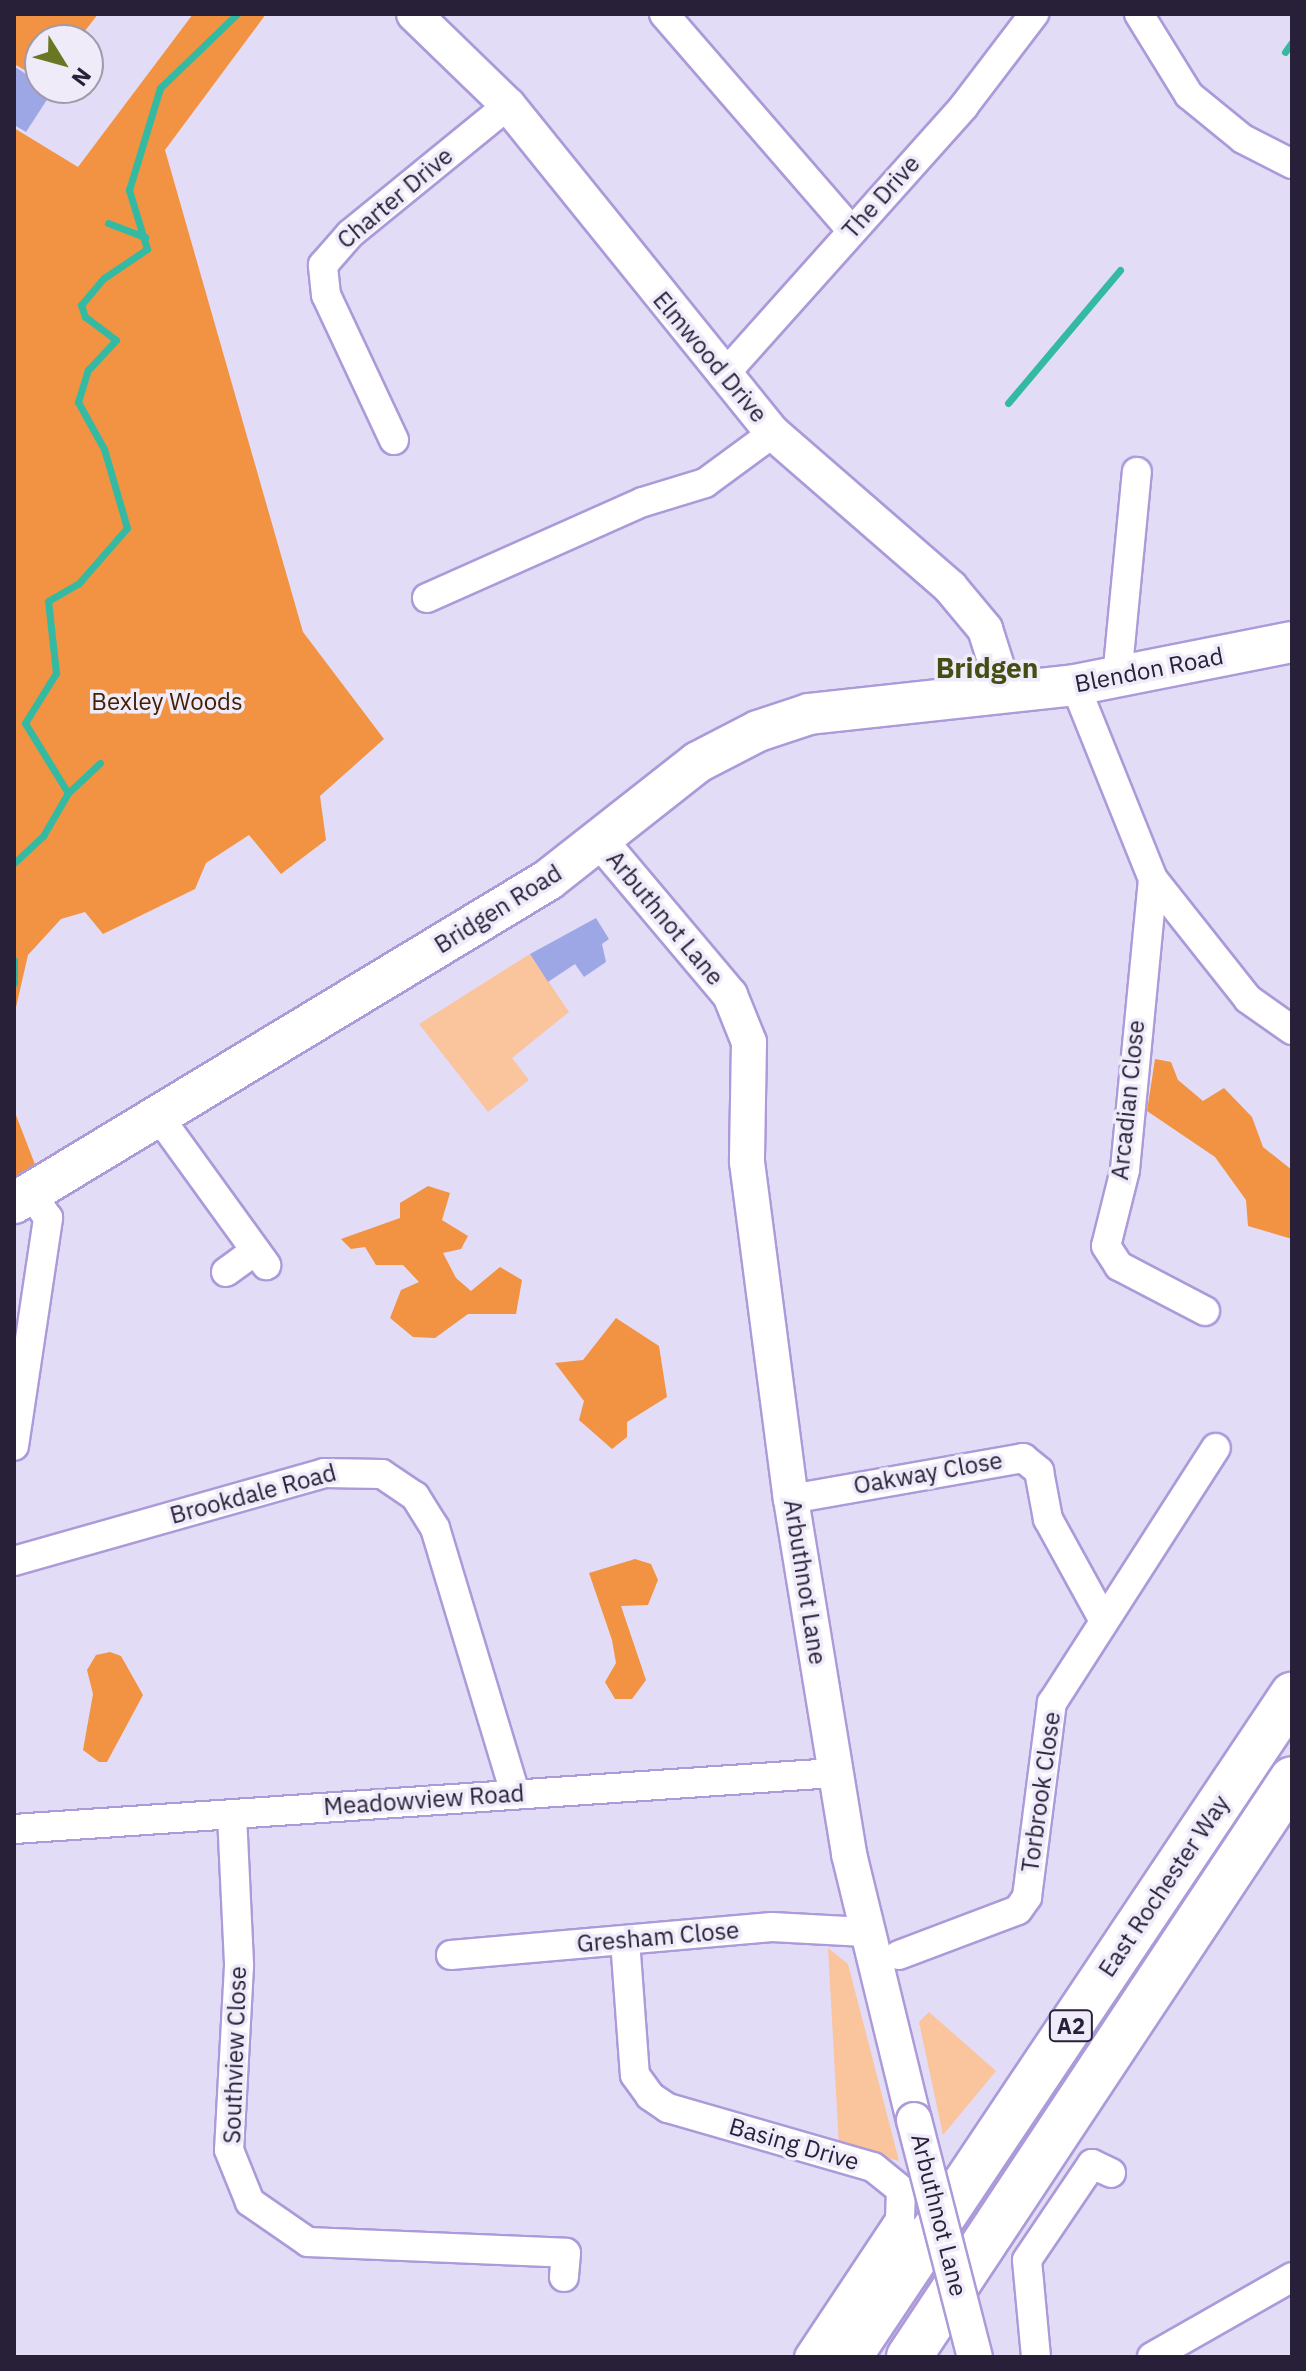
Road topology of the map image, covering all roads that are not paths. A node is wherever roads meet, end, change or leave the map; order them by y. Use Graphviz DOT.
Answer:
graph roads {
  1 [pos="414,14"];
  2 [pos="664,14"];
  3 [pos="1034,14"];
  4 [pos="1139,14"];
  5 [pos="508,105"];
  6 [pos="1292,164"];
  7 [pos="851,230"];
  8 [pos="723,376"];
  9 [pos="773,433"];
  10 [pos="394,440"];
  11 [pos="1137,472"];
  12 [pos="427,598"];
  13 [pos="1292,642"];
  14 [pos="1117,678"];
  15 [pos="1075,685"];
  16 [pos="1005,692"];
  17 [pos="602,843"];
  18 [pos="1153,879"];
  19 [pos="1292,1030"];
  20 [pos="159,1117"];
  21 [pos="23,1198"];
  22 [pos="226,1272"];
  23 [pos="1205,1311"];
  24 [pos="14,1446"];
  25 [pos="1216,1448"];
  26 [pos="791,1499"];
  27 [pos="14,1561"];
  28 [pos="1104,1621"];
  29 [pos="1292,1695"];
  30 [pos="834,1773"];
  31 [pos="1292,1779"];
  32 [pos="515,1793"];
  33 [pos="232,1815"];
  34 [pos="14,1829"];
  35 [pos="865,1932"];
  36 [pos="625,1940"];
  37 [pos="451,1955"];
  38 [pos="899,1955"];
  39 [pos="1111,2173"];
  40 [pos="566,2253"];
  41 [pos="1292,2277"];
  42 [pos="809,2357"];
  43 [pos="849,2357"];
  44 [pos="909,2357"];
  45 [pos="975,2357"];
  46 [pos="1036,2357"];
  47 [pos="1152,2357"];
  1 -- 5 [label="street, Elmwood Drive"];
  2 -- 7 [label="street"];
  3 -- 7 [label="street, The Drive"];
  4 -- 6 [label="street"];
  5 -- 8 [label="street, Elmwood Drive"];
  5 -- 10 [label="street, Charter Drive"];
  7 -- 8 [label="street, The Drive"];
  8 -- 9 [label="street, Elmwood Drive"];
  9 -- 12 [label="street"];
  9 -- 16 [label="street, Elmwood Drive"];
  11 -- 14 [label="street"];
  13 -- 14 [label="main road, Blendon Road"];
  14 -- 15 [label="main road, Blendon Road"];
  15 -- 16 [label="main road, Blendon Road"];
  15 -- 18 [label="street"];
  16 -- 17 [label="main road, Bridgen Road"];
  17 -- 20 [label="main road, Bridgen Road"];
  17 -- 26 [label="street, Arbuthnot Lane"];
  18 -- 19 [label="street"];
  18 -- 23 [label="street, Arcadian Close"];
  20 -- 21 [label="main road, Bridgen Road"];
  20 -- 22 [label="street"];
  21 -- 24 [label="street"];
  25 -- 28 [label="street, Torbrook Close"];
  26 -- 28 [label="street, Oakway Close"];
  26 -- 30 [label="street, Arbuthnot Lane"];
  27 -- 32 [label="street, Brookdale Road"];
  28 -- 38 [label="street, Torbrook Close"];
  29 -- 43 [label="highway, East Rochester Way / A2"];
  30 -- 32 [label="street, Meadowview Road"];
  30 -- 35 [label="street, Arbuthnot Lane"];
  31 -- 44 [label="highway, East Rochester Way / A2"];
  32 -- 33 [label="street, Meadowview Road"];
  33 -- 34 [label="street, Meadowview Road"];
  33 -- 40 [label="street, Southview Close"];
  35 -- 36 [label="street, Gresham Close"];
  35 -- 45 [label="street, Arbuthnot Lane, bridge"];
  36 -- 37 [label="street, Gresham Close"];
  36 -- 42 [label="street, Basing Drive"];
  39 -- 46 [label="street"];
  41 -- 47 [label="street"];
}
